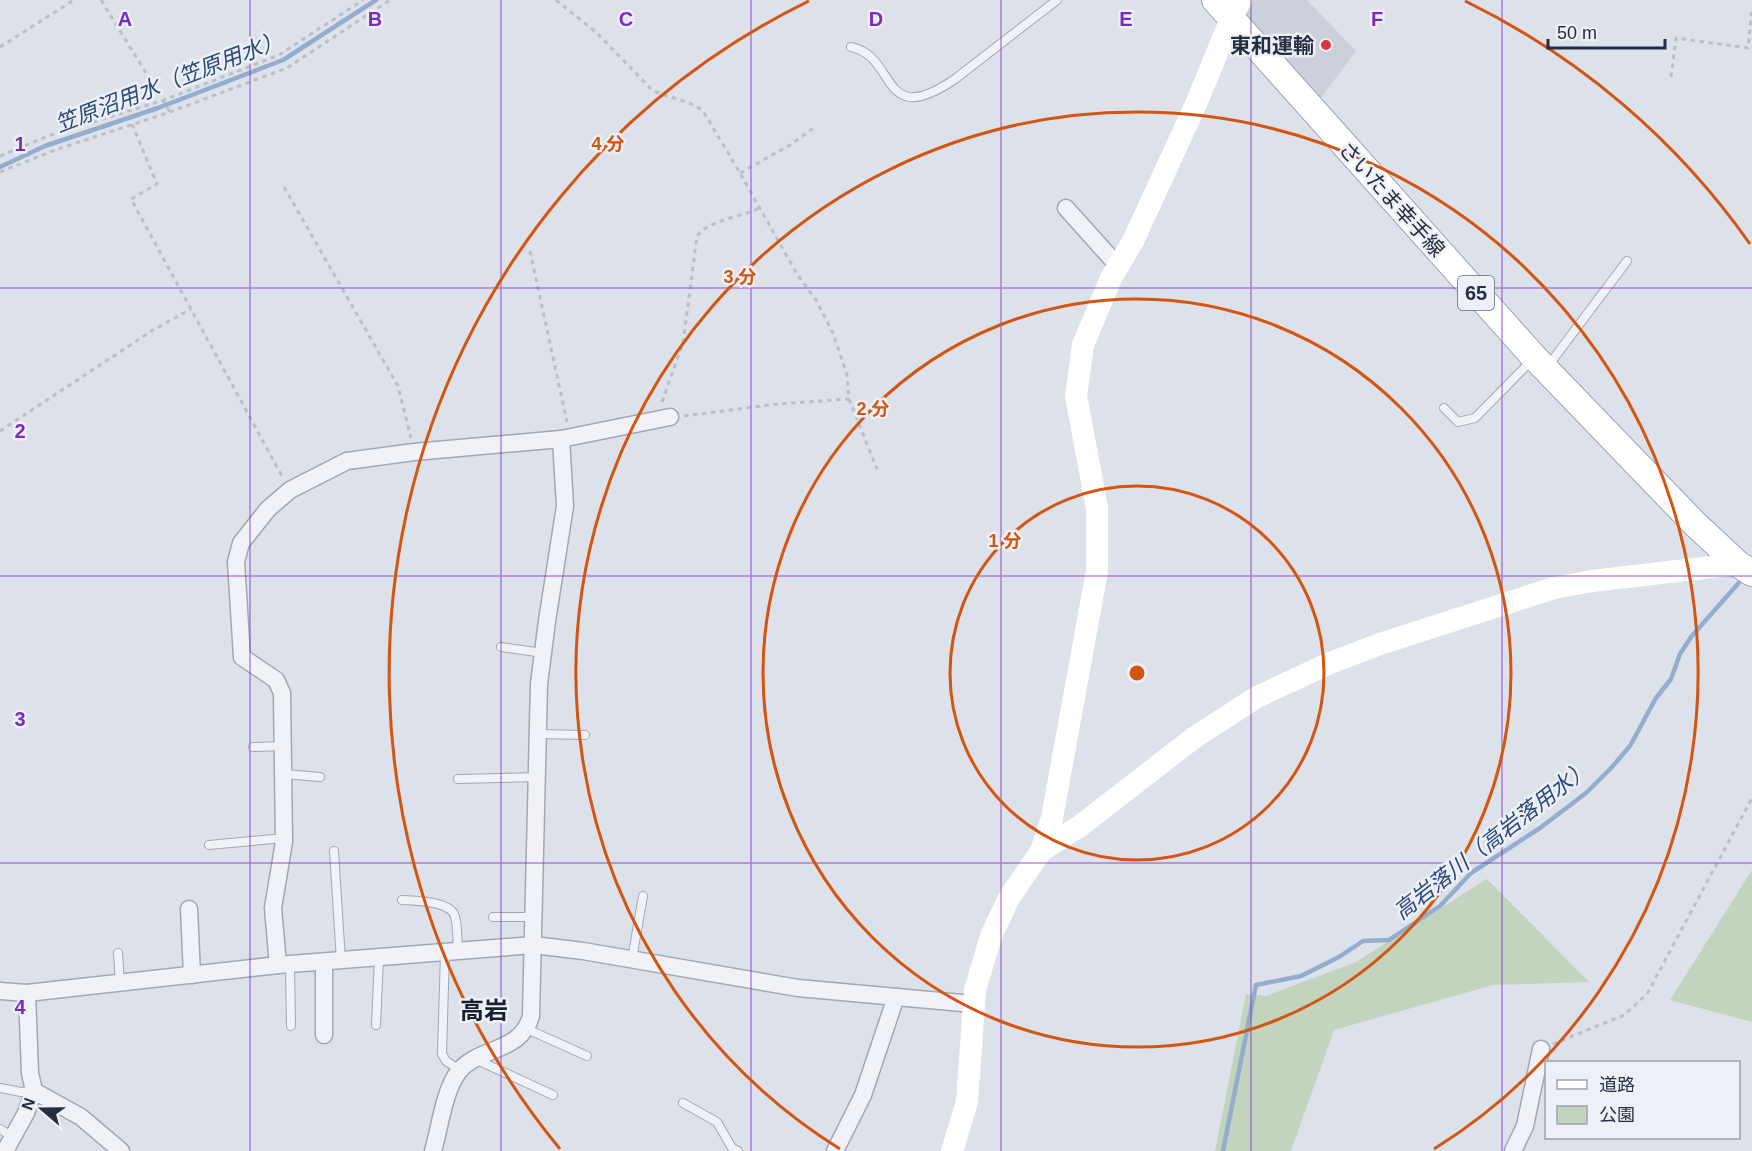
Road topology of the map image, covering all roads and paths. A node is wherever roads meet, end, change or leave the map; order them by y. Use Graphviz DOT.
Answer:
graph roads {
  1 [pos="74,0"];
  2 [pos="101,0"];
  3 [pos="363,0"];
  4 [pos="390,0"];
  5 [pos="556,0"];
  6 [pos="1057,0"];
  7 [pos="1215,0"];
  8 [pos="1752,8"];
  9 [pos="1236,10"];
  10 [pos="0,46"];
  11 [pos="851,46"];
  12 [pos="1671,77"];
  13 [pos="164,100"];
  14 [pos="170,112"];
  15 [pos="132,124"];
  16 [pos="815,127"];
  17 [pos="0,156"];
  18 [pos="0,172"];
  19 [pos="740,173"];
  20 [pos="284,187"];
  21 [pos="760,208"];
  22 [pos="1066,208"];
  23 [pos="530,251"];
  24 [pos="1627,261"];
  25 [pos="1118,266"];
  26 [pos="191,309"];
  27 [pos="1540,363"];
  28 [pos="849,399"];
  29 [pos="1444,408"];
  30 [pos="664,418"];
  31 [pos="0,431"];
  32 [pos="566,438"];
  33 [pos="414,452"];
  34 [pos="877,469"];
  35 [pos="290,490"];
  36 [pos="1745,568"];
  37 [pos="501,647"];
  38 [pos="543,653"];
  39 [pos="538,734"];
  40 [pos="585,735"];
  41 [pos="284,746"];
  42 [pos="253,747"];
  43 [pos="284,774"];
  44 [pos="320,777"];
  45 [pos="538,777"];
  46 [pos="458,778"];
  47 [pos="1752,798"];
  48 [pos="284,838"];
  49 [pos="209,845"];
  50 [pos="333,851"];
  51 [pos="1041,851"];
  52 [pos="643,897"];
  53 [pos="402,900"];
  54 [pos="189,909"];
  55 [pos="493,917"];
  56 [pos="534,917"];
  57 [pos="534,945"];
  58 [pos="451,952"];
  59 [pos="118,953"];
  60 [pos="379,958"];
  61 [pos="632,959"];
  62 [pos="332,961"];
  63 [pos="284,965"];
  64 [pos="192,975"];
  65 [pos="120,983"];
  66 [pos="0,991"];
  67 [pos="27,993"];
  68 [pos="896,997"];
  69 [pos="973,1004"];
  70 [pos="376,1025"];
  71 [pos="291,1026"];
  72 [pos="527,1029"];
  73 [pos="324,1035"];
  74 [pos="1540,1049"];
  75 [pos="587,1056"];
  76 [pos="475,1059"];
  77 [pos="460,1070"];
  78 [pos="0,1088"];
  79 [pos="34,1091"];
  80 [pos="554,1095"];
  81 [pos="683,1103"];
  82 [pos="6,1139"];
  83 [pos="121,1151"];
  84 [pos="434,1151"];
  85 [pos="738,1151"];
  86 [pos="835,1151"];
  87 [pos="952,1151"];
  88 [pos="1513,1151"];
  1 -- 10 [label="path"];
  2 -- 13 [label="path"];
  3 -- 13 [label="path"];
  4 -- 14 [label="path"];
  5 -- 19 [label="path"];
  6 -- 11 [label="lane"];
  7 -- 9 [label="main road, さいたま幸手線 / 65"];
  8 -- 12 [label="path"];
  9 -- 25 [label="street"];
  9 -- 27 [label="main road, さいたま幸手線 / 65"];
  13 -- 14 [label="path"];
  13 -- 17 [label="path"];
  14 -- 15 [label="path"];
  15 -- 18 [label="path"];
  15 -- 26 [label="path"];
  16 -- 19 [label="path"];
  19 -- 21 [label="path"];
  20 -- 33 [label="path"];
  21 -- 28 [label="path"];
  21 -- 30 [label="path"];
  22 -- 25 [label="street"];
  23 -- 32 [label="path"];
  24 -- 27 [label="lane"];
  25 -- 51 [label="street"];
  26 -- 31 [label="path"];
  26 -- 35 [label="path"];
  27 -- 29 [label="lane"];
  27 -- 36 [label="main road, さいたま幸手線 / 65"];
  28 -- 30 [label="path"];
  28 -- 34 [label="path"];
  30 -- 32 [label="street"];
  32 -- 33 [label="street"];
  32 -- 38 [label="street"];
  33 -- 35 [label="street"];
  35 -- 41 [label="street"];
  36 -- 51 [label="street"];
  37 -- 38 [label="lane"];
  38 -- 39 [label="street"];
  39 -- 40 [label="lane"];
  39 -- 45 [label="street"];
  41 -- 42 [label="lane"];
  41 -- 43 [label="street"];
  43 -- 44 [label="lane"];
  43 -- 48 [label="street"];
  45 -- 46 [label="lane"];
  45 -- 56 [label="street"];
  47 -- 74 [label="path"];
  48 -- 49 [label="lane"];
  48 -- 63 [label="street"];
  50 -- 62 [label="lane"];
  51 -- 69 [label="street"];
  52 -- 61 [label="lane"];
  53 -- 58 [label="lane"];
  54 -- 64 [label="street"];
  55 -- 56 [label="lane"];
  56 -- 57 [label="street"];
  57 -- 58 [label="street"];
  57 -- 61 [label="street"];
  57 -- 72 [label="street"];
  58 -- 60 [label="street"];
  58 -- 77 [label="lane"];
  59 -- 65 [label="lane"];
  60 -- 62 [label="street"];
  60 -- 70 [label="lane"];
  61 -- 68 [label="street"];
  62 -- 63 [label="street"];
  62 -- 73 [label="street"];
  63 -- 64 [label="street"];
  63 -- 71 [label="lane"];
  64 -- 65 [label="street"];
  65 -- 67 [label="street"];
  66 -- 67 [label="street"];
  67 -- 79 [label="street"];
  68 -- 69 [label="street"];
  68 -- 86 [label="street"];
  69 -- 87 [label="street"];
  72 -- 75 [label="lane"];
  72 -- 76 [label="street"];
  74 -- 88 [label="street"];
  76 -- 77 [label="street"];
  76 -- 80 [label="lane"];
  77 -- 84 [label="street"];
  78 -- 79 [label="lane"];
  79 -- 82 [label="street"];
  79 -- 83 [label="street"];
  81 -- 85 [label="lane"];
}
